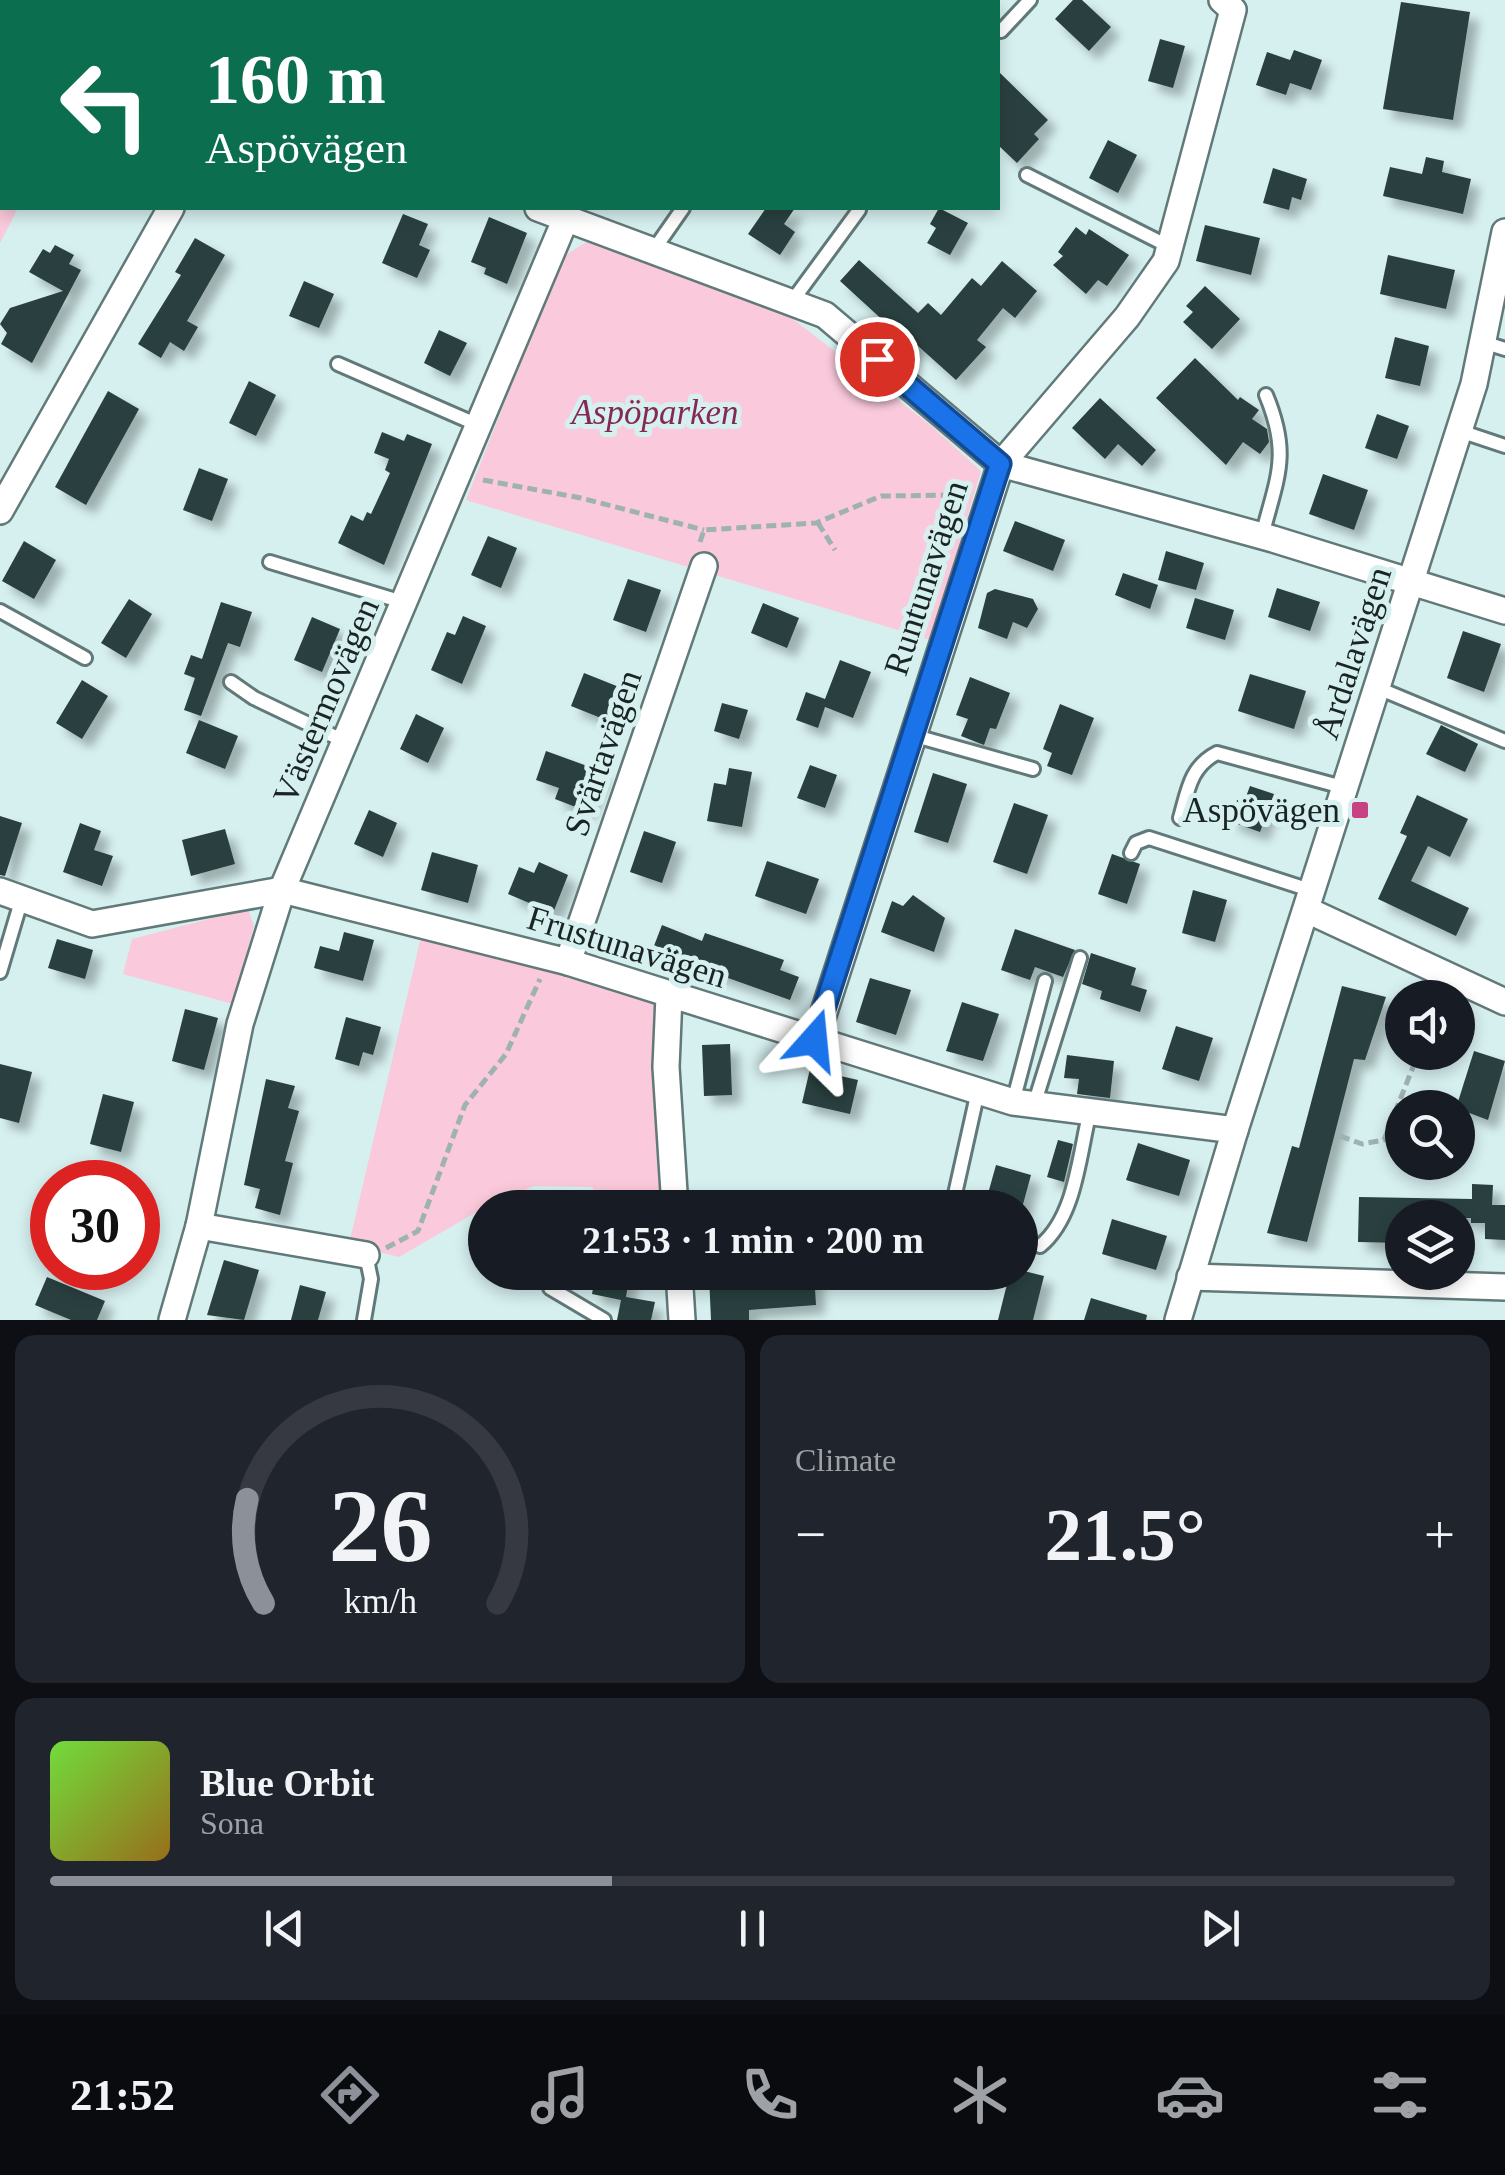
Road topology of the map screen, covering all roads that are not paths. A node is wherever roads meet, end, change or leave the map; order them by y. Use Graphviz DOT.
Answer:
graph roads {
  1 [pos="1030,0"];
  2 [pos="1230,3"];
  3 [pos="1001,31"];
  4 [pos="1027,176"];
  5 [pos="169,210"];
  6 [pos="547,210"];
  7 [pos="682,210"];
  8 [pos="860,210"];
  9 [pos="574,216"];
  10 [pos="1504,243"];
  11 [pos="1170,247"];
  12 [pos="653,251"];
  13 [pos="793,300"];
  14 [pos="1496,346"];
  15 [pos="338,364"];
  16 [pos="1266,395"];
  17 [pos="478,424"];
  18 [pos="1460,431"];
  19 [pos="1505,446"];
  20 [pos="996,476"];
  21 [pos="0,511"];
  22 [pos="1262,536"];
  23 [pos="270,562"];
  24 [pos="704,566"];
  25 [pos="1412,582"];
  26 [pos="406,604"];
  27 [pos="0,611"];
  28 [pos="1505,612"];
  29 [pos="85,658"];
  30 [pos="231,682"];
  31 [pos="1378,688"];
  32 [pos="912,735"];
  33 [pos="1505,741"];
  34 [pos="346,742"];
  35 [pos="1032,769"];
  36 [pos="1346,788"];
  37 [pos="1180,818"];
  38 [pos="1131,853"];
  39 [pos="282,890"];
  40 [pos="11,894"];
  41 [pos="1310,900"];
  42 [pos="1080,958"];
  43 [pos="568,962"];
  44 [pos="0,972"];
  45 [pos="1045,981"];
  46 [pos="669,996"];
  47 [pos="1505,1002"];
  48 [pos="814,1040"];
  49 [pos="978,1091"];
  50 [pos="1024,1103"];
  51 [pos="1090,1111"];
  52 [pos="1234,1130"];
  53 [pos="677,1190"];
  54 [pos="956,1190"];
  55 [pos="199,1226"];
  56 [pos="1040,1246"];
  57 [pos="366,1255"];
  58 [pos="1190,1277"];
  59 [pos="1505,1286"];
  60 [pos="553,1290"];
  61 [pos="680,1290"];
  62 [pos="172,1320"];
  63 [pos="364,1320"];
  64 [pos="604,1320"];
  65 [pos="682,1320"];
  66 [pos="1178,1320"];
  1 -- 3 [label="lane"];
  2 -- 11 [label="street, Runtunavägen"];
  4 -- 11 [label="lane"];
  5 -- 21 [label="street"];
  6 -- 9 [label="street"];
  7 -- 12 [label="lane"];
  8 -- 13 [label="lane"];
  9 -- 12 [label="street"];
  9 -- 17 [label="street, Västermovägen"];
  10 -- 14 [label="street, Årdalavägen"];
  11 -- 20 [label="street, Runtunavägen"];
  12 -- 13 [label="street"];
  13 -- 20 [label="street"];
  14 -- 18 [label="street, Årdalavägen"];
  15 -- 17 [label="lane"];
  16 -- 22 [label="lane"];
  17 -- 26 [label="street, Västermovägen"];
  18 -- 19 [label="lane"];
  18 -- 25 [label="street, Årdalavägen"];
  20 -- 22 [label="street"];
  20 -- 32 [label="street, Runtunavägen"];
  22 -- 25 [label="street"];
  23 -- 26 [label="lane"];
  24 -- 43 [label="street, Svärtavägen"];
  25 -- 28 [label="street"];
  25 -- 31 [label="street, Årdalavägen"];
  26 -- 34 [label="street, Västermovägen"];
  27 -- 29 [label="lane"];
  30 -- 34 [label="lane"];
  31 -- 33 [label="lane"];
  31 -- 36 [label="street, Årdalavägen"];
  32 -- 35 [label="lane"];
  32 -- 48 [label="street, Runtunavägen"];
  34 -- 39 [label="street, Västermovägen"];
  36 -- 37 [label="lane"];
  36 -- 41 [label="street, Årdalavägen"];
  38 -- 41 [label="lane"];
  39 -- 40 [label="street, Frustunavägen"];
  39 -- 43 [label="street, Frustunavägen"];
  39 -- 55 [label="street, Västermovägen"];
  40 -- 44 [label="lane"];
  41 -- 47 [label="street"];
  41 -- 52 [label="street, Årdalavägen"];
  42 -- 50 [label="lane"];
  43 -- 46 [label="street, Frustunavägen"];
  45 -- 50 [label="lane"];
  46 -- 48 [label="street, Frustunavägen"];
  46 -- 53 [label="street"];
  48 -- 49 [label="street, Frustunavägen"];
  49 -- 50 [label="street, Frustunavägen"];
  49 -- 54 [label="lane"];
  50 -- 51 [label="street, Frustunavägen"];
  51 -- 52 [label="street, Frustunavägen"];
  51 -- 56 [label="lane"];
  52 -- 58 [label="street, Årdalavägen"];
  55 -- 57 [label="street"];
  55 -- 62 [label="street, Västermovägen"];
  57 -- 63 [label="lane"];
  58 -- 59 [label="street"];
  58 -- 66 [label="street, Årdalavägen"];
  60 -- 64 [label="lane"];
  61 -- 65 [label="street"];
}
